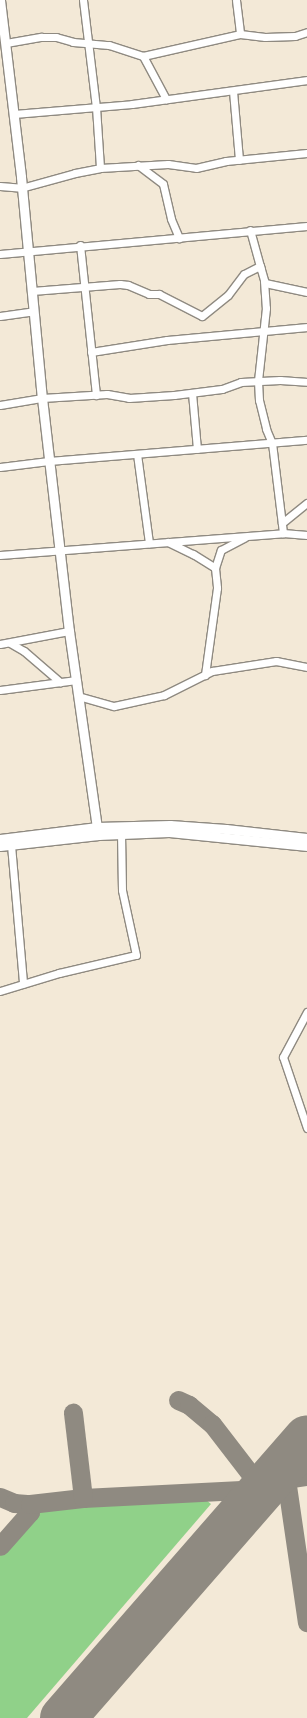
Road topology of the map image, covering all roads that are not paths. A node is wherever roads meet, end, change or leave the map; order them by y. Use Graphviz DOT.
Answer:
graph roads {
  1 [pos="0,0"];
  2 [pos="83,0"];
  3 [pos="236,0"];
  4 [pos="307,32"];
  5 [pos="240,34"];
  6 [pos="89,42"];
  7 [pos="6,43"];
  8 [pos="143,56"];
  9 [pos="307,80"];
  10 [pos="233,91"];
  11 [pos="166,99"];
  12 [pos="96,107"];
  13 [pos="14,114"];
  14 [pos="307,153"];
  15 [pos="239,160"];
  16 [pos="138,165"];
  17 [pos="100,168"];
  18 [pos="0,186"];
  19 [pos="21,188"];
  20 [pos="307,226"];
  21 [pos="250,230"];
  22 [pos="179,238"];
  23 [pos="80,245"];
  24 [pos="28,251"];
  25 [pos="0,254"];
  26 [pos="264,284"];
  27 [pos="84,286"];
  28 [pos="32,291"];
  29 [pos="307,292"];
  30 [pos="34,311"];
  31 [pos="0,316"];
  32 [pos="307,327"];
  33 [pos="263,332"];
  34 [pos="91,352"];
  35 [pos="258,381"];
  36 [pos="307,382"];
  37 [pos="192,393"];
  38 [pos="96,395"];
  39 [pos="42,398"];
  40 [pos="0,405"];
  41 [pos="307,440"];
  42 [pos="272,443"];
  43 [pos="197,449"];
  44 [pos="137,454"];
  45 [pos="49,461"];
  46 [pos="0,467"];
  47 [pos="307,503"];
  48 [pos="282,523"];
  49 [pos="283,533"];
  50 [pos="307,535"];
  51 [pos="248,536"];
  52 [pos="168,542"];
  53 [pos="149,543"];
  54 [pos="60,550"];
  55 [pos="0,555"];
  56 [pos="215,568"];
  57 [pos="69,630"];
  58 [pos="10,643"];
  59 [pos="0,644"];
  60 [pos="307,667"];
  61 [pos="205,674"];
  62 [pos="76,680"];
  63 [pos="60,682"];
  64 [pos="0,690"];
  65 [pos="78,696"];
  66 [pos="98,831"];
  67 [pos="121,834"];
  68 [pos="307,838"];
  69 [pos="0,839"];
  70 [pos="11,845"];
  71 [pos="0,846"];
  72 [pos="307,846"];
  73 [pos="23,983"];
  74 [pos="0,990"];
  75 [pos="307,1012"];
  76 [pos="307,1128"];
  1 -- 7 [label="street"];
  2 -- 6 [label="street"];
  3 -- 5 [label="street"];
  4 -- 5 [label="street"];
  5 -- 8 [label="street"];
  6 -- 7 [label="street"];
  6 -- 8 [label="street"];
  6 -- 12 [label="street"];
  7 -- 13 [label="street"];
  8 -- 11 [label="street"];
  9 -- 10 [label="street"];
  10 -- 11 [label="street"];
  10 -- 15 [label="street"];
  11 -- 12 [label="street"];
  12 -- 13 [label="street"];
  12 -- 17 [label="street"];
  13 -- 19 [label="street"];
  14 -- 15 [label="street"];
  15 -- 16 [label="street"];
  16 -- 17 [label="street"];
  16 -- 22 [label="street"];
  17 -- 19 [label="street"];
  18 -- 19 [label="street"];
  19 -- 24 [label="street"];
  20 -- 21 [label="street"];
  21 -- 22 [label="street"];
  21 -- 26 [label="street"];
  22 -- 23 [label="street"];
  23 -- 24 [label="street"];
  23 -- 27 [label="street"];
  24 -- 25 [label="street"];
  24 -- 28 [label="street"];
  26 -- 27 [label="street"];
  26 -- 29 [label="street"];
  26 -- 33 [label="street"];
  27 -- 28 [label="street"];
  27 -- 34 [label="street"];
  28 -- 30 [label="street"];
  30 -- 31 [label="street"];
  30 -- 39 [label="street"];
  32 -- 33 [label="street"];
  33 -- 34 [label="street"];
  33 -- 35 [label="street"];
  34 -- 38 [label="street"];
  35 -- 36 [label="street"];
  35 -- 37 [label="street"];
  35 -- 42 [label="street"];
  37 -- 38 [label="street"];
  37 -- 43 [label="street"];
  38 -- 39 [label="street"];
  39 -- 40 [label="street"];
  39 -- 45 [label="street"];
  41 -- 42 [label="street"];
  42 -- 43 [label="street"];
  42 -- 48 [label="street"];
  43 -- 44 [label="street"];
  44 -- 45 [label="street"];
  44 -- 53 [label="street"];
  45 -- 46 [label="street"];
  45 -- 54 [label="street"];
  47 -- 48 [label="street"];
  48 -- 49 [label="street"];
  49 -- 50 [label="street"];
  49 -- 51 [label="street"];
  51 -- 52 [label="street"];
  51 -- 56 [label="street"];
  52 -- 53 [label="street"];
  52 -- 56 [label="street"];
  53 -- 54 [label="street"];
  54 -- 55 [label="street"];
  54 -- 57 [label="street"];
  56 -- 61 [label="street"];
  57 -- 58 [label="street"];
  57 -- 62 [label="street"];
  58 -- 59 [label="street"];
  58 -- 63 [label="street"];
  60 -- 61 [label="street"];
  61 -- 65 [label="street"];
  62 -- 63 [label="street"];
  62 -- 65 [label="street"];
  63 -- 64 [label="street"];
  65 -- 66 [label="street"];
  66 -- 67 [label="street"];
  66 -- 68 [label="street"];
  66 -- 69 [label="street"];
  66 -- 70 [label="street"];
  67 -- 72 [label="street"];
  67 -- 73 [label="street"];
  70 -- 71 [label="street"];
  70 -- 73 [label="street"];
  73 -- 74 [label="street"];
  75 -- 76 [label="street"];
}
